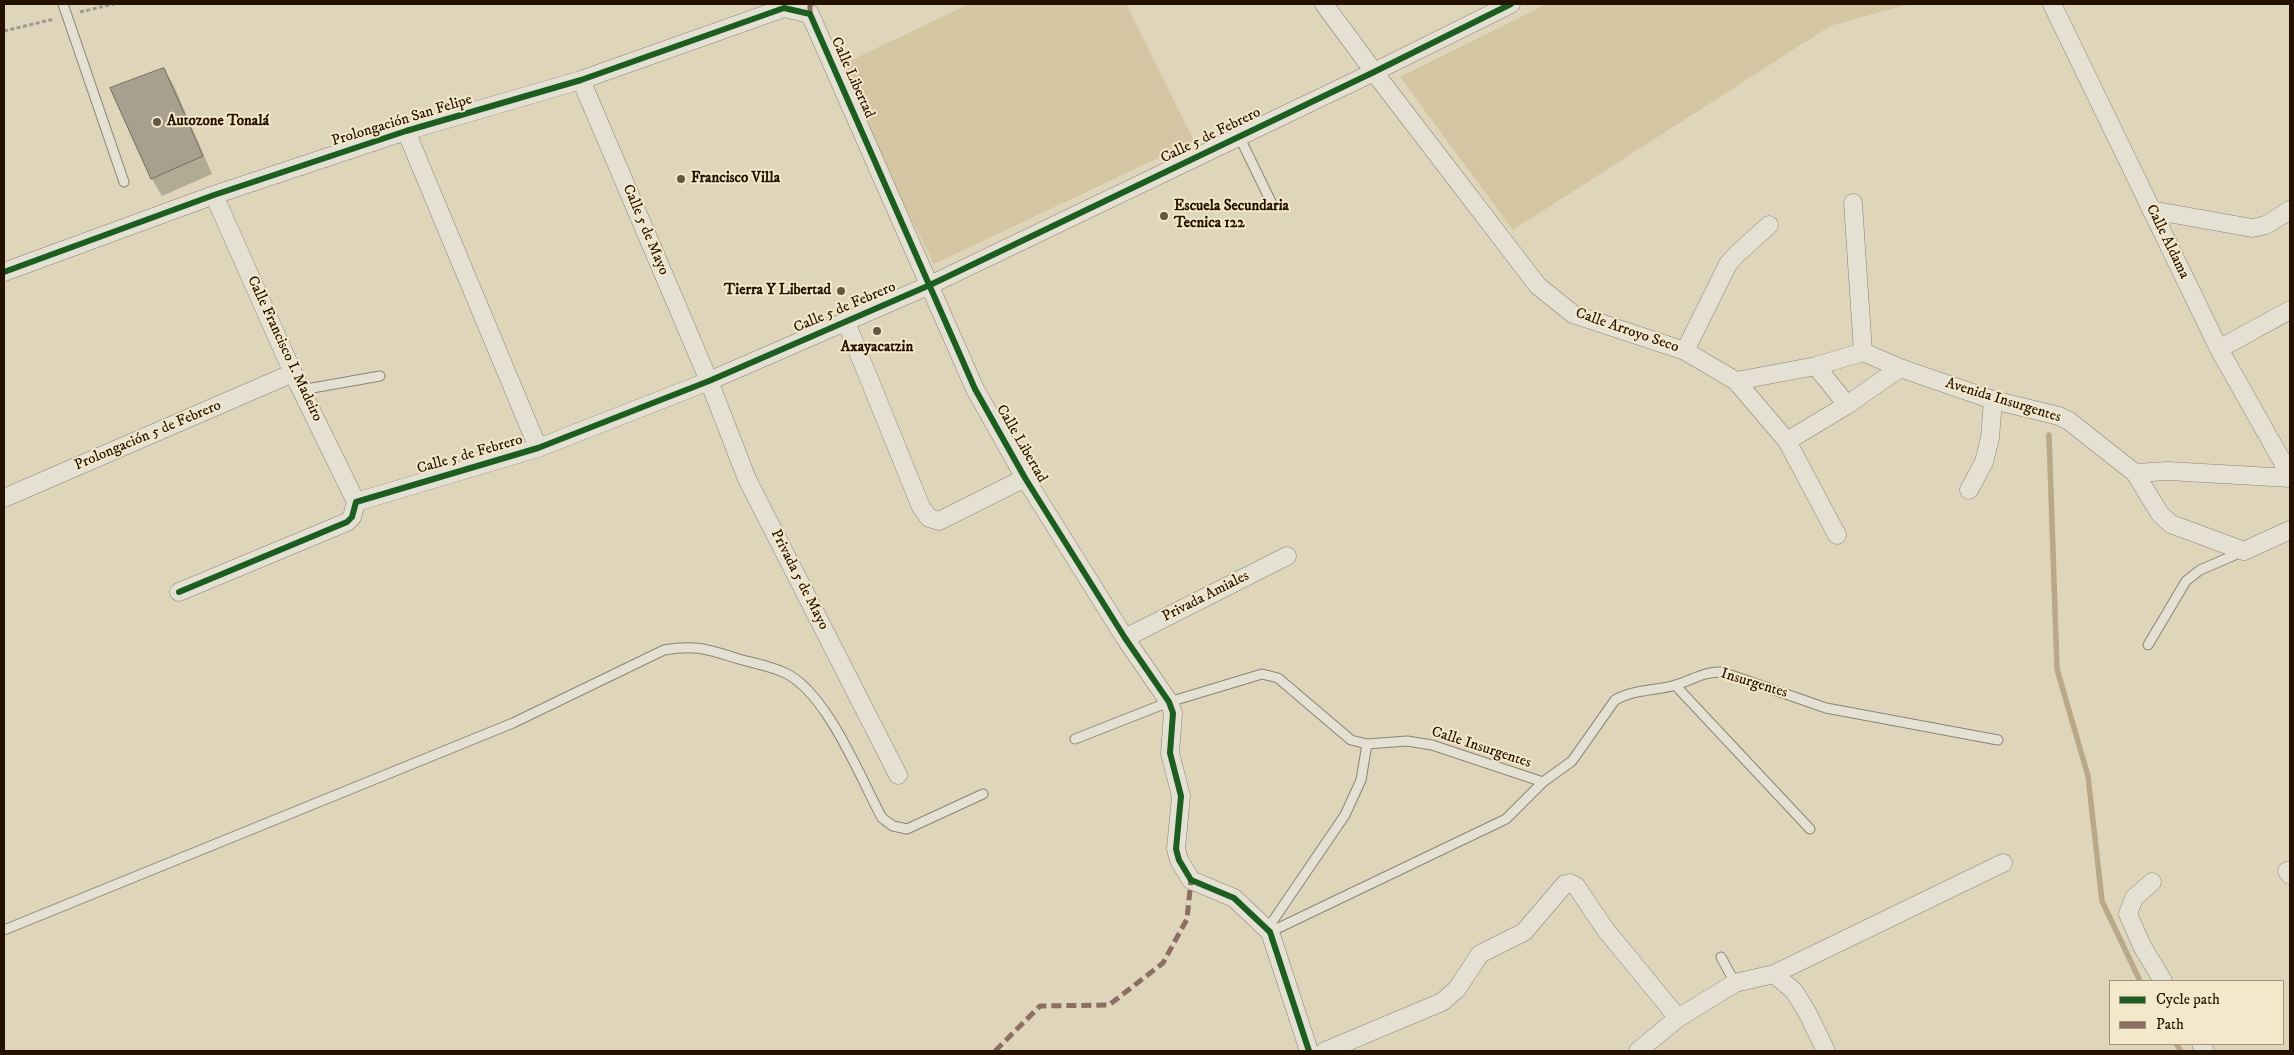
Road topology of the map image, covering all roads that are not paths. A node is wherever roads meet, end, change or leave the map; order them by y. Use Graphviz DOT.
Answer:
graph roads {
  1 [pos="63,4"];
  2 [pos="1324,4"];
  3 [pos="1511,4"];
  4 [pos="2052,4"];
  5 [pos="810,14"];
  6 [pos="1374,72"];
  7 [pos="581,80"];
  8 [pos="406,131"];
  9 [pos="1239,136"];
  10 [pos="124,182"];
  11 [pos="214,195"];
  12 [pos="1853,203"];
  13 [pos="1273,206"];
  14 [pos="2151,210"];
  15 [pos="2290,210"];
  16 [pos="1769,225"];
  17 [pos="4,272"];
  18 [pos="930,285"];
  19 [pos="2290,310"];
  20 [pos="846,322"];
  21 [pos="2219,349"];
  22 [pos="1685,351"];
  23 [pos="1863,352"];
  24 [pos="1816,366"];
  25 [pos="1900,368"];
  26 [pos="293,373"];
  27 [pos="380,376"];
  28 [pos="709,381"];
  29 [pos="1736,381"];
  30 [pos="302,390"];
  31 [pos="1993,400"];
  32 [pos="1847,405"];
  33 [pos="1787,441"];
  34 [pos="538,448"];
  35 [pos="2135,473"];
  36 [pos="2290,477"];
  37 [pos="1026,478"];
  38 [pos="1969,490"];
  39 [pos="4,498"];
  40 [pos="356,502"];
  41 [pos="2290,530"];
  42 [pos="1837,535"];
  43 [pos="2244,551"];
  44 [pos="1287,556"];
  45 [pos="179,592"];
  46 [pos="1125,638"];
  47 [pos="2148,645"];
  48 [pos="1675,685"];
  49 [pos="1169,702"];
  50 [pos="1075,739"];
  51 [pos="1998,740"];
  52 [pos="1367,744"];
  53 [pos="898,775"];
  54 [pos="1542,782"];
  55 [pos="983,794"];
  56 [pos="1810,829"];
  57 [pos="2003,863"];
  58 [pos="2152,882"];
  59 [pos="4,930"];
  60 [pos="1269,930"];
  61 [pos="1721,957"];
  62 [pos="1774,974"];
  63 [pos="2162,980"];
  64 [pos="1735,983"];
  65 [pos="1678,1018"];
  66 [pos="1309,1051"];
  67 [pos="1325,1051"];
  68 [pos="1638,1051"];
  69 [pos="1826,1051"];
  1 -- 10 [label="lane"];
  2 -- 6 [label="street, Calle Arroyo Seco"];
  3 -- 6 [label="street, Calle 5 de Febrero"];
  4 -- 14 [label="street, Calle Aldama"];
  5 -- 7 [label="street, Prolongación San Felipe"];
  5 -- 18 [label="street, Calle Libertad"];
  6 -- 9 [label="street, Calle 5 de Febrero"];
  6 -- 22 [label="street, Calle Arroyo Seco"];
  7 -- 8 [label="street, Prolongación San Felipe"];
  7 -- 28 [label="street, Calle 5 de Mayo"];
  8 -- 11 [label="street, Prolongación San Felipe"];
  8 -- 34 [label="street"];
  9 -- 13 [label="lane"];
  9 -- 18 [label="street, Calle 5 de Febrero"];
  11 -- 17 [label="street, Prolongación San Felipe"];
  11 -- 26 [label="street, Calle Francisco I. Madeiro"];
  12 -- 23 [label="street"];
  14 -- 15 [label="street"];
  14 -- 21 [label="street, Calle Aldama"];
  16 -- 22 [label="street"];
  18 -- 20 [label="street, Calle 5 de Febrero"];
  18 -- 37 [label="street, Calle Libertad"];
  19 -- 21 [label="street"];
  20 -- 28 [label="street, Calle 5 de Febrero"];
  20 -- 37 [label="street, Calle Libertad"];
  21 -- 36 [label="street, Calle Aldama"];
  22 -- 29 [label="street, Calle Arroyo Seco"];
  23 -- 24 [label="street"];
  23 -- 25 [label="street, Avenida Insurgentes"];
  24 -- 29 [label="street"];
  24 -- 32 [label="street"];
  25 -- 31 [label="street, Avenida Insurgentes"];
  25 -- 32 [label="street"];
  26 -- 30 [label="street, Calle Francisco I. Madeiro"];
  26 -- 39 [label="street, Prolongación 5 de Febrero"];
  27 -- 30 [label="lane"];
  28 -- 34 [label="street, Calle 5 de Febrero"];
  28 -- 53 [label="street, Privada 5 de Mayo"];
  29 -- 33 [label="street, Calle Arroyo Seco"];
  30 -- 40 [label="street, Calle Francisco I. Madeiro"];
  31 -- 35 [label="street, Avenida Insurgentes"];
  31 -- 38 [label="street"];
  32 -- 33 [label="street"];
  33 -- 42 [label="street, Calle Arroyo Seco"];
  34 -- 40 [label="street, Calle 5 de Febrero"];
  35 -- 36 [label="street"];
  35 -- 43 [label="street"];
  37 -- 46 [label="street, Calle Libertad"];
  40 -- 45 [label="street"];
  41 -- 43 [label="street"];
  43 -- 47 [label="lane"];
  44 -- 46 [label="street, Privada Amiales"];
  46 -- 49 [label="street, Calle Libertad"];
  48 -- 51 [label="lane, Insurgentes"];
  48 -- 54 [label="lane, Insurgentes"];
  48 -- 56 [label="lane"];
  49 -- 50 [label="lane"];
  49 -- 52 [label="lane, Calle Insurgentes"];
  49 -- 60 [label="street, Calle Libertad"];
  52 -- 54 [label="lane, Calle Insurgentes"];
  52 -- 60 [label="lane"];
  54 -- 60 [label="lane, Insurgentes"];
  55 -- 59 [label="lane"];
  57 -- 62 [label="street"];
  58 -- 63 [label="street"];
  60 -- 66 [label="street"];
  61 -- 64 [label="lane"];
  62 -- 64 [label="street"];
  62 -- 69 [label="street"];
  64 -- 65 [label="street"];
  65 -- 67 [label="street"];
  65 -- 68 [label="street"];
}
